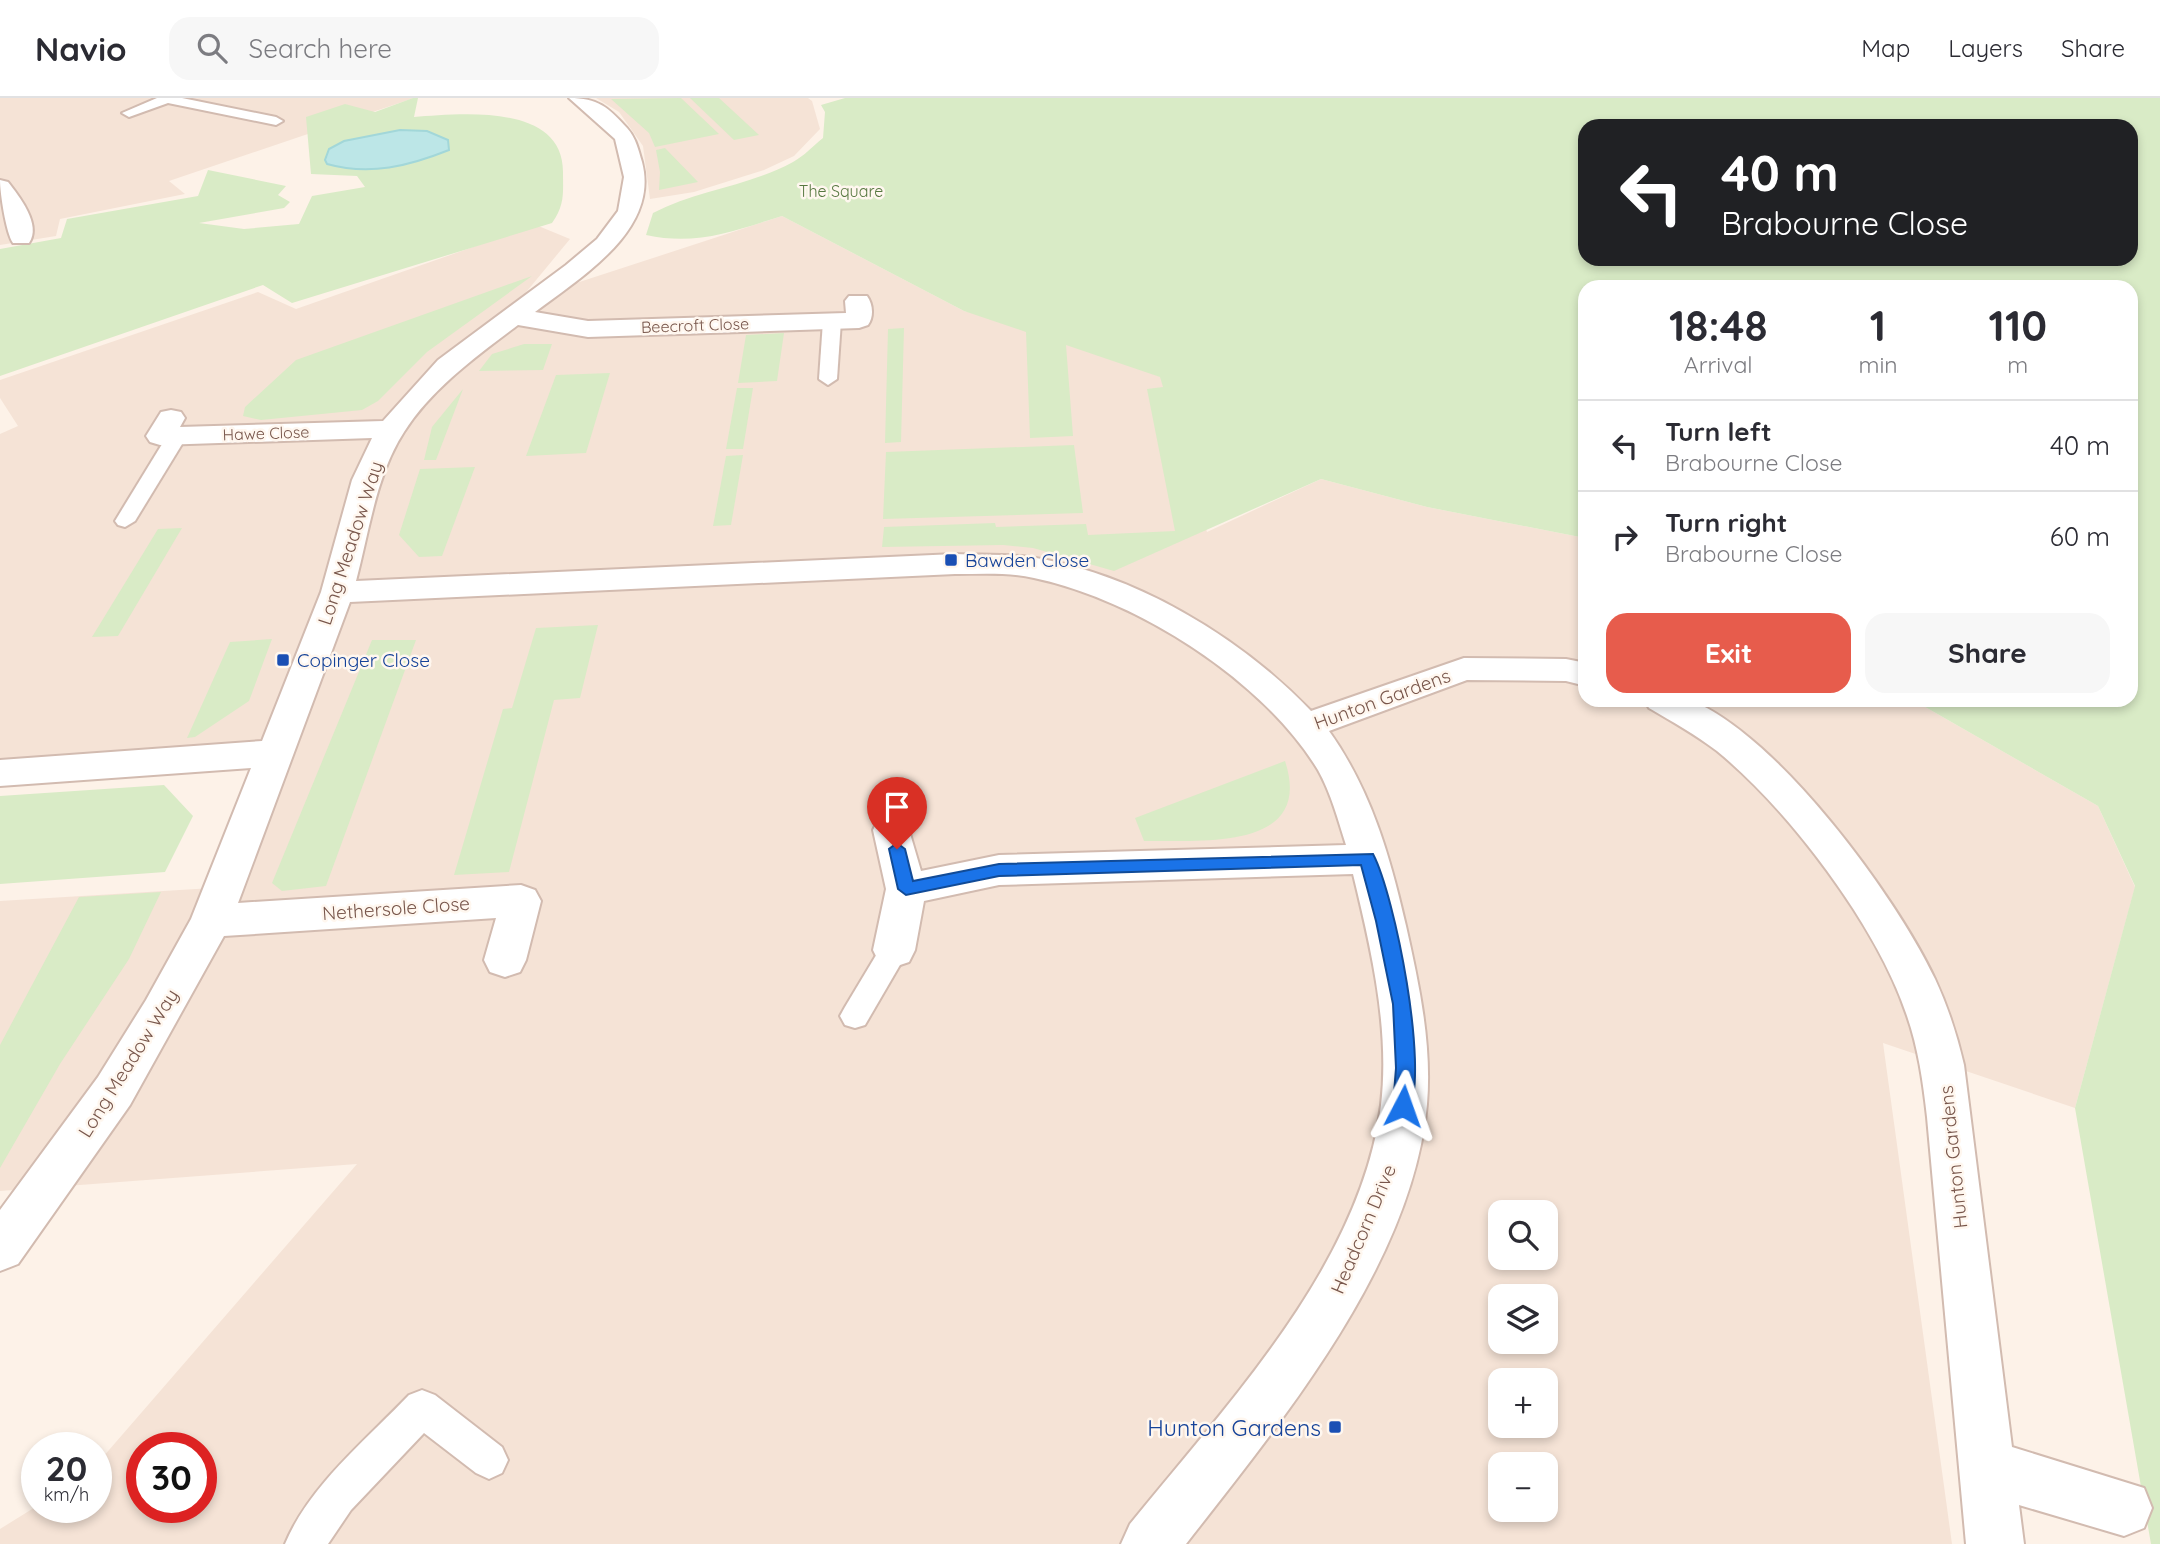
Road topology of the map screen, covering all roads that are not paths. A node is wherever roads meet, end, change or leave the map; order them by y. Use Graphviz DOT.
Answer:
graph roads {
  1 [pos="168,98"];
  2 [pos="579,98"];
  3 [pos="129,113"];
  4 [pos="276,121"];
  5 [pos="0,187"];
  6 [pos="29,230"];
  7 [pos="858,301"];
  8 [pos="512,316"];
  9 [pos="832,321"];
  10 [pos="828,379"];
  11 [pos="174,427"];
  12 [pos="391,429"];
  13 [pos="125,522"];
  14 [pos="337,592"];
  15 [pos="1578,673"];
  16 [pos="1675,707"];
  17 [pos="1304,727"];
  18 [pos="276,753"];
  19 [pos="0,772"];
  20 [pos="892,830"];
  21 [pos="1367,859"];
  22 [pos="906,889"];
  23 [pos="211,920"];
  24 [pos="894,950"];
  25 [pos="505,960"];
  26 [pos="855,1016"];
  27 [pos="0,1248"];
  28 [pos="489,1460"];
  29 [pos="1987,1468"];
  30 [pos="2124,1508"];
  31 [pos="304,1544"];
  32 [pos="1150,1544"];
  33 [pos="1995,1544"];
  1 -- 3 [label="lane"];
  1 -- 4 [label="lane"];
  2 -- 8 [label="street, Long Meadow Way"];
  5 -- 6 [label="street"];
  7 -- 9 [label="street, Beecroft Close"];
  8 -- 9 [label="street, Beecroft Close"];
  8 -- 12 [label="street, Long Meadow Way"];
  9 -- 10 [label="lane"];
  11 -- 12 [label="street, Hawe Close"];
  11 -- 13 [label="lane"];
  12 -- 14 [label="street, Long Meadow Way"];
  14 -- 17 [label="street, Headcorn Drive"];
  14 -- 18 [label="street, Long Meadow Way"];
  15 -- 17 [label="street, Hunton Gardens"];
  16 -- 29 [label="street, Hunton Gardens"];
  17 -- 21 [label="street, Headcorn Drive"];
  18 -- 19 [label="street"];
  18 -- 23 [label="street, Long Meadow Way"];
  20 -- 22 [label="street"];
  21 -- 22 [label="street"];
  21 -- 32 [label="street, Headcorn Drive"];
  22 -- 24 [label="street"];
  23 -- 25 [label="street, Nethersole Close"];
  23 -- 27 [label="street, Long Meadow Way"];
  24 -- 26 [label="lane"];
  28 -- 31 [label="lane"];
  29 -- 30 [label="street"];
  29 -- 33 [label="street, Hunton Gardens"];
}
